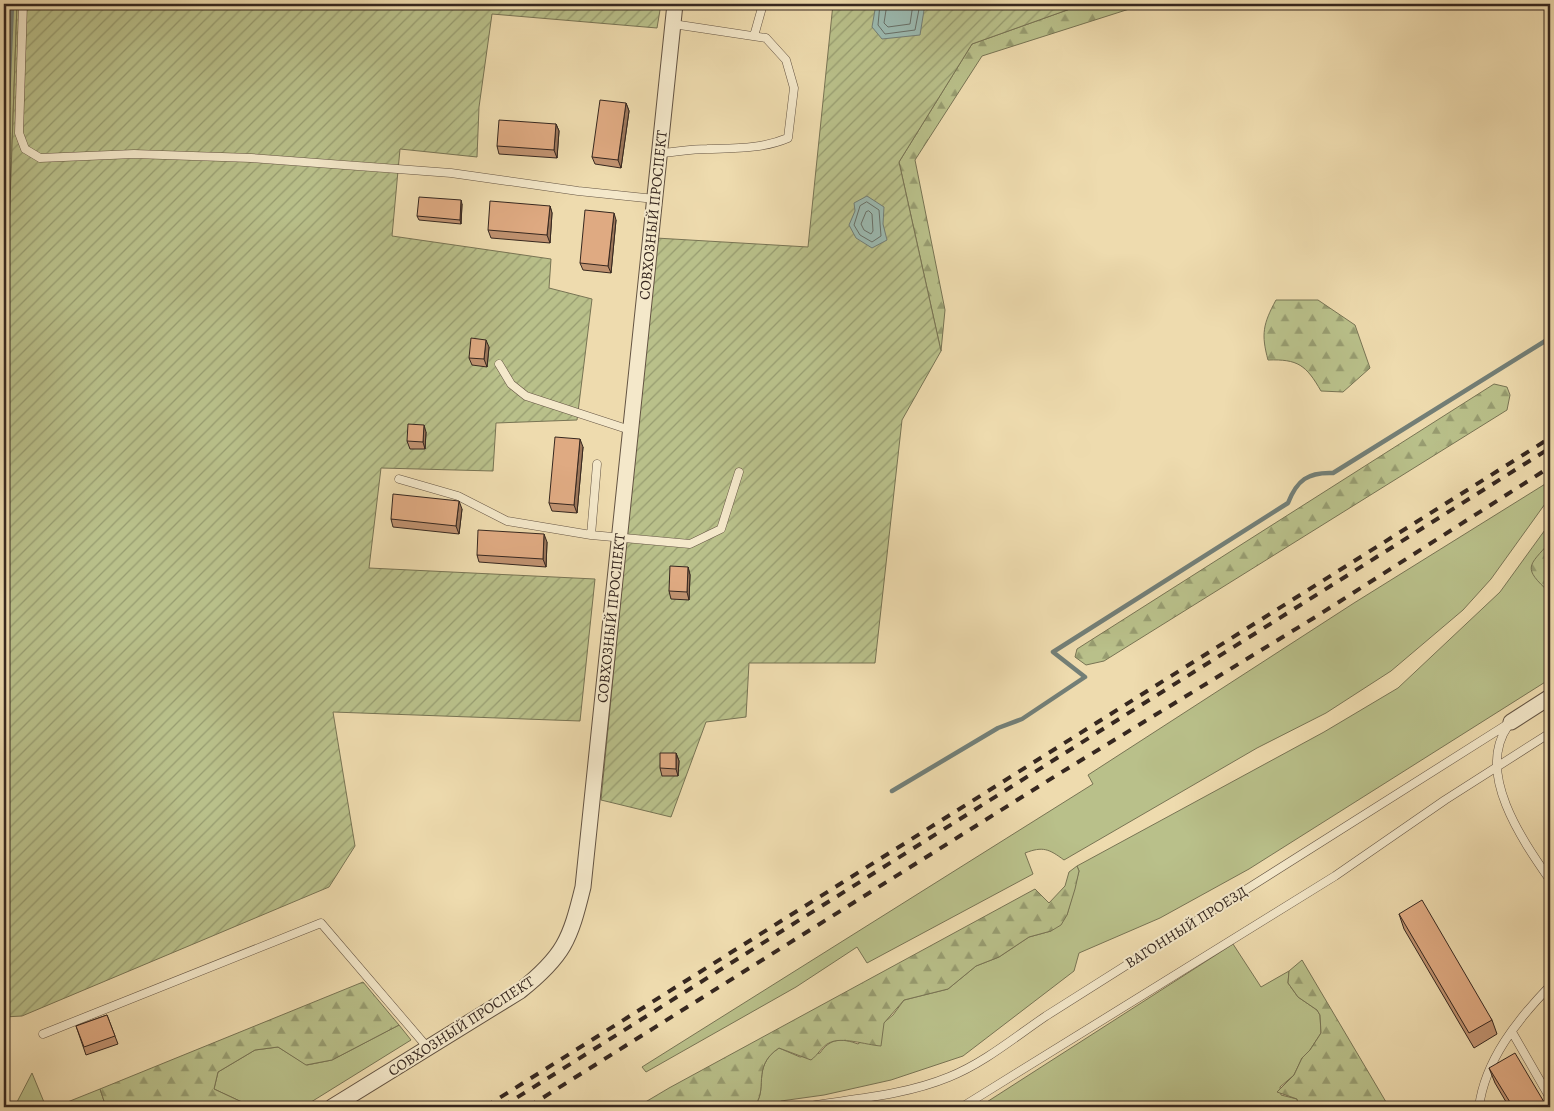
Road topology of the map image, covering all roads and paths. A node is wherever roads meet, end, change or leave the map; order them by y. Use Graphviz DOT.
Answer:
graph roads {
  1 [pos="23,4"];
  2 [pos="675,4"];
  3 [pos="762,4"];
  4 [pos="673,24"];
  5 [pos="754,36"];
  6 [pos="659,153"];
  7 [pos="655,198"];
  8 [pos="499,364"];
  9 [pos="630,430"];
  10 [pos="597,464"];
  11 [pos="738,472"];
  12 [pos="399,479"];
  13 [pos="590,535"];
  14 [pos="619,537"];
  15 [pos="1550,698"];
  16 [pos="1511,722"];
  17 [pos="1550,733"];
  18 [pos="1497,767"];
  19 [pos="1550,880"];
  20 [pos="1550,986"];
  21 [pos="1512,1032"];
  22 [pos="43,1034"];
  23 [pos="428,1048"];
  24 [pos="1550,1098"];
  25 [pos="332,1107"];
  26 [pos="803,1107"];
  27 [pos="962,1107"];
  28 [pos="1480,1107"];
  1 -- 7 [label="lane"];
  2 -- 4 [label="street, СОВХОЗНЫЙ ПРОСПЕКТ"];
  3 -- 5 [label="lane"];
  4 -- 5 [label="lane"];
  4 -- 6 [label="street, СОВХОЗНЫЙ ПРОСПЕКТ"];
  5 -- 6 [label="lane"];
  6 -- 7 [label="street, СОВХОЗНЫЙ ПРОСПЕКТ"];
  7 -- 9 [label="street, СОВХОЗНЫЙ ПРОСПЕКТ"];
  8 -- 9 [label="lane"];
  9 -- 14 [label="street, СОВХОЗНЫЙ ПРОСПЕКТ"];
  10 -- 13 [label="lane"];
  11 -- 14 [label="lane"];
  12 -- 13 [label="lane"];
  13 -- 14 [label="lane"];
  14 -- 23 [label="street, СОВХОЗНЫЙ ПРОСПЕКТ"];
  15 -- 16 [label="street, ВАГОННЫЙ ПРОЕЗД"];
  16 -- 18 [label="lane"];
  16 -- 26 [label="lane, ВАГОННЫЙ ПРОЕЗД"];
  17 -- 18 [label="lane"];
  18 -- 19 [label="lane"];
  18 -- 27 [label="lane"];
  20 -- 21 [label="lane"];
  21 -- 24 [label="lane"];
  21 -- 28 [label="lane"];
  22 -- 23 [label="lane"];
  23 -- 25 [label="street, СОВХОЗНЫЙ ПРОСПЕКТ"];
}
